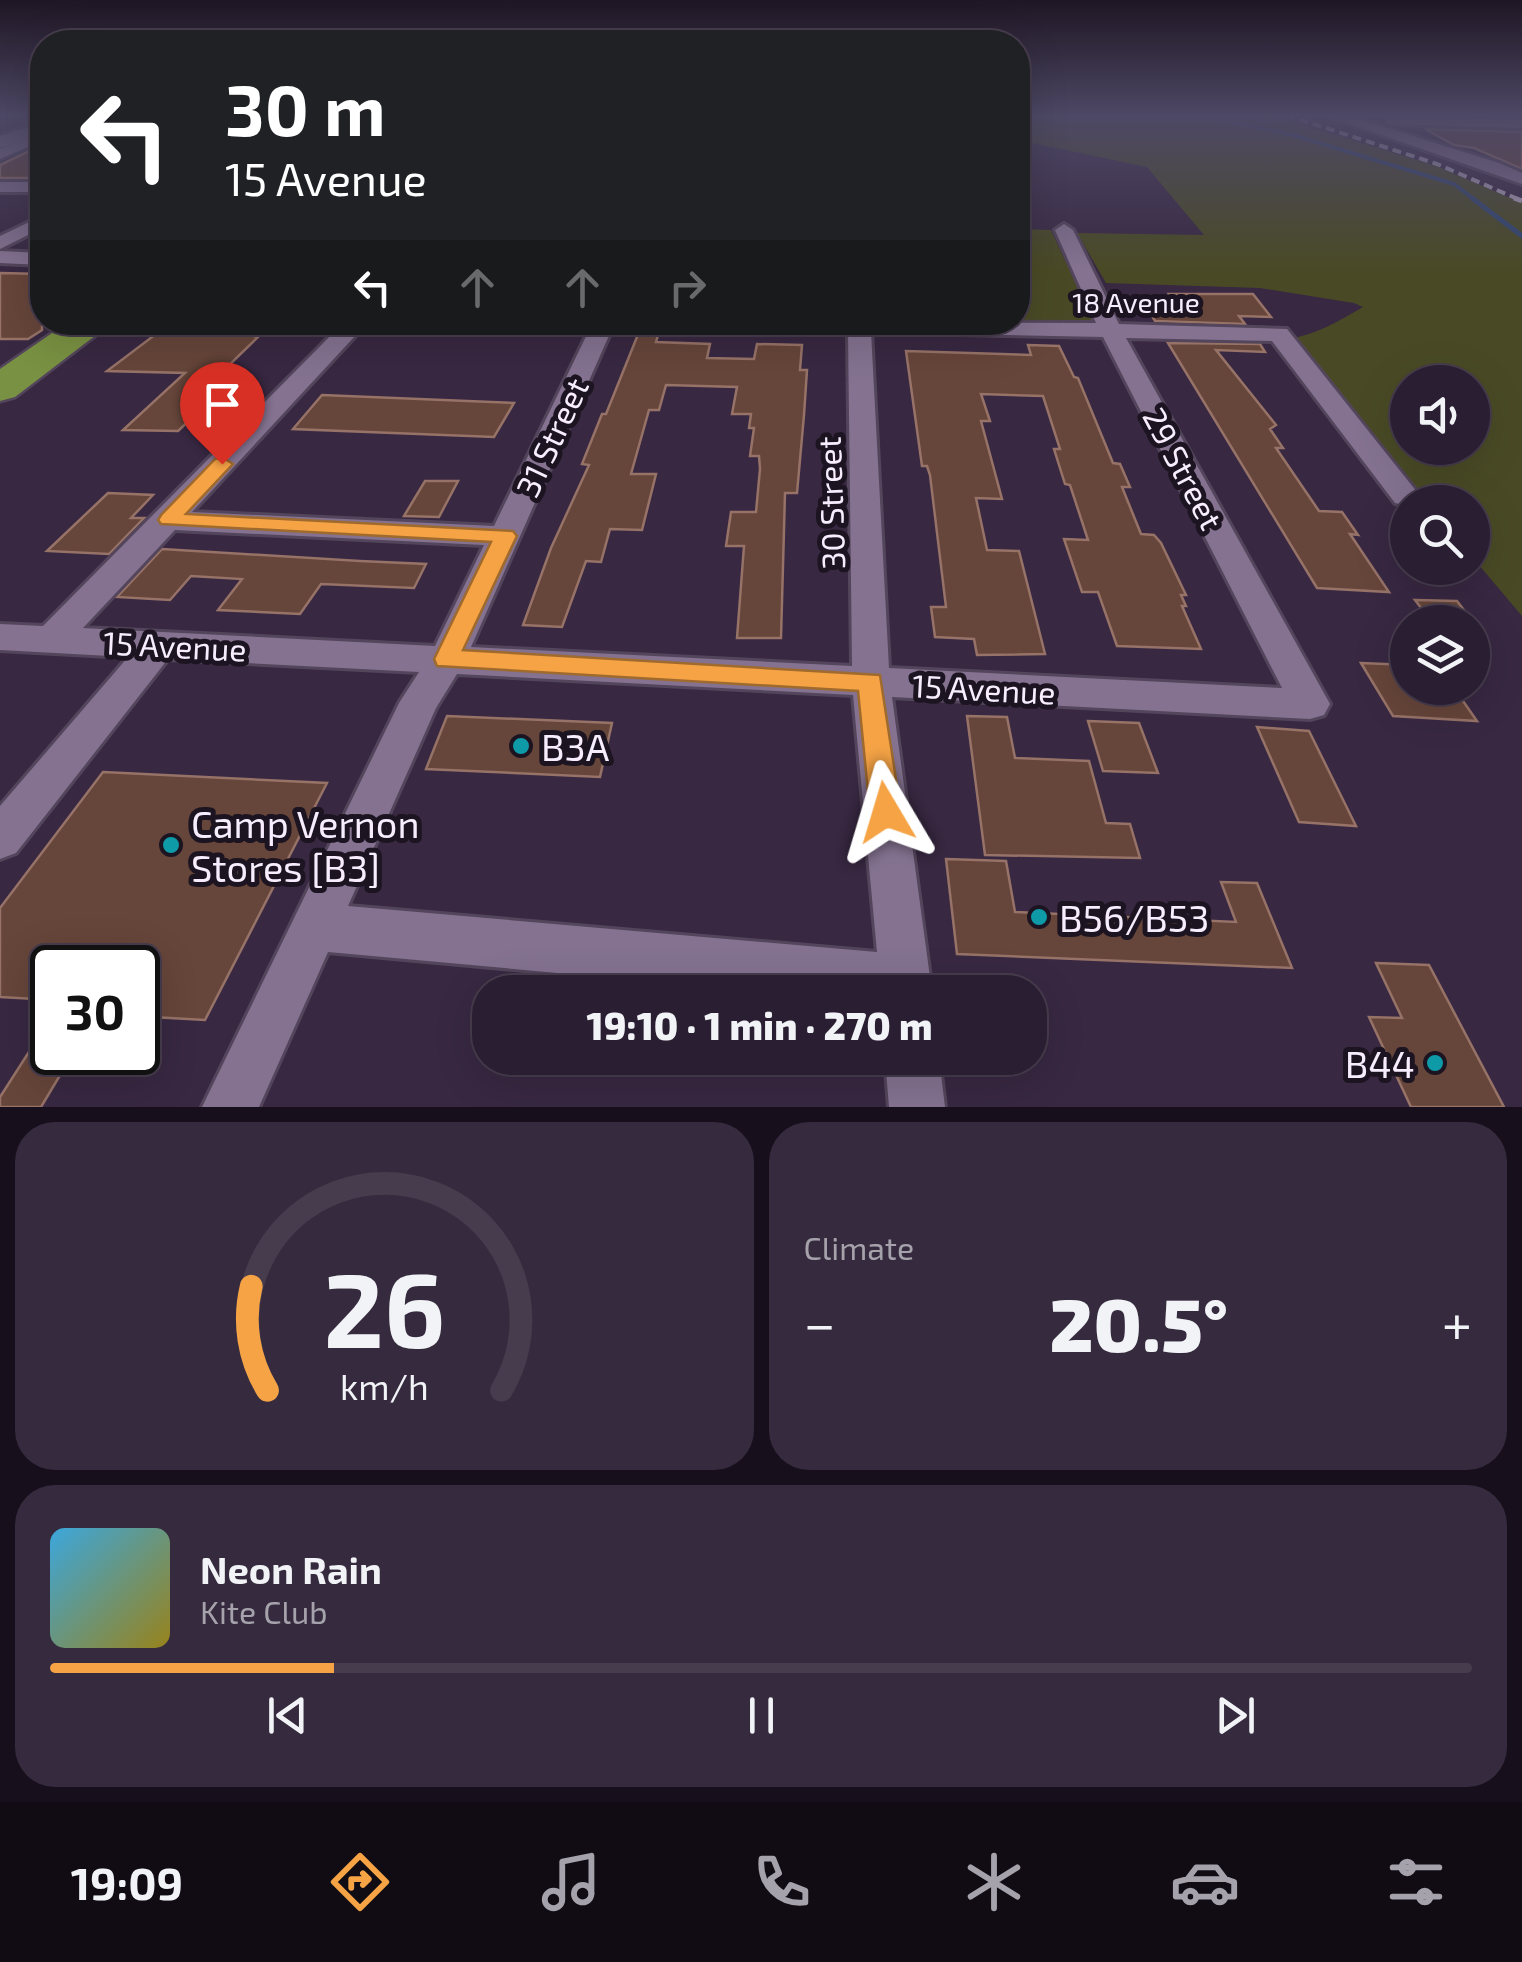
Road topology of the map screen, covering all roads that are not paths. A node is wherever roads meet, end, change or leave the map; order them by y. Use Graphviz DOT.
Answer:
graph roads {
  1 [pos="1494,167"];
  2 [pos="1522,179"];
  3 [pos="0,186"];
  4 [pos="30,187"];
  5 [pos="30,227"];
  6 [pos="1064,230"];
  7 [pos="0,243"];
  8 [pos="0,257"];
  9 [pos="30,258"];
  10 [pos="1030,330"];
  11 [pos="1112,332"];
  12 [pos="70,335"];
  13 [pos="345,335"];
  14 [pos="598,335"];
  15 [pos="859,335"];
  16 [pos="18,363"];
  17 [pos="0,388"];
  18 [pos="1397,485"];
  19 [pos="169,520"];
  20 [pos="506,536"];
  21 [pos="0,637"];
  22 [pos="52,639"];
  23 [pos="160,645"];
  24 [pos="446,659"];
  25 [pos="871,682"];
  26 [pos="1310,704"];
  27 [pos="0,838"];
  28 [pos="316,927"];
  29 [pos="796,975"];
  30 [pos="905,975"];
  31 [pos="914,1075"];
  32 [pos="230,1107"];
  33 [pos="917,1107"];
  1 -- 2 [label="street"];
  3 -- 4 [label="street"];
  5 -- 7 [label="street"];
  6 -- 11 [label="street, 29 Street"];
  8 -- 9 [label="street"];
  10 -- 11 [label="street, 18 Avenue"];
  11 -- 18 [label="street, 18 Avenue"];
  11 -- 26 [label="street, 29 Street"];
  12 -- 16 [label="highway"];
  13 -- 19 [label="street"];
  14 -- 20 [label="street, 31 Street"];
  15 -- 25 [label="street, 30 Street"];
  16 -- 17 [label="highway"];
  19 -- 20 [label="street"];
  19 -- 22 [label="street"];
  20 -- 24 [label="street, 31 Street"];
  21 -- 22 [label="street, 15 Avenue"];
  22 -- 23 [label="street, 15 Avenue"];
  23 -- 24 [label="street, 15 Avenue"];
  23 -- 27 [label="street"];
  24 -- 25 [label="street, 15 Avenue"];
  24 -- 28 [label="street, 31 Street"];
  25 -- 26 [label="street, 15 Avenue"];
  25 -- 30 [label="street, 30 Street"];
  28 -- 29 [label="street"];
  28 -- 32 [label="street, 31 Street"];
  31 -- 33 [label="street"];
}
